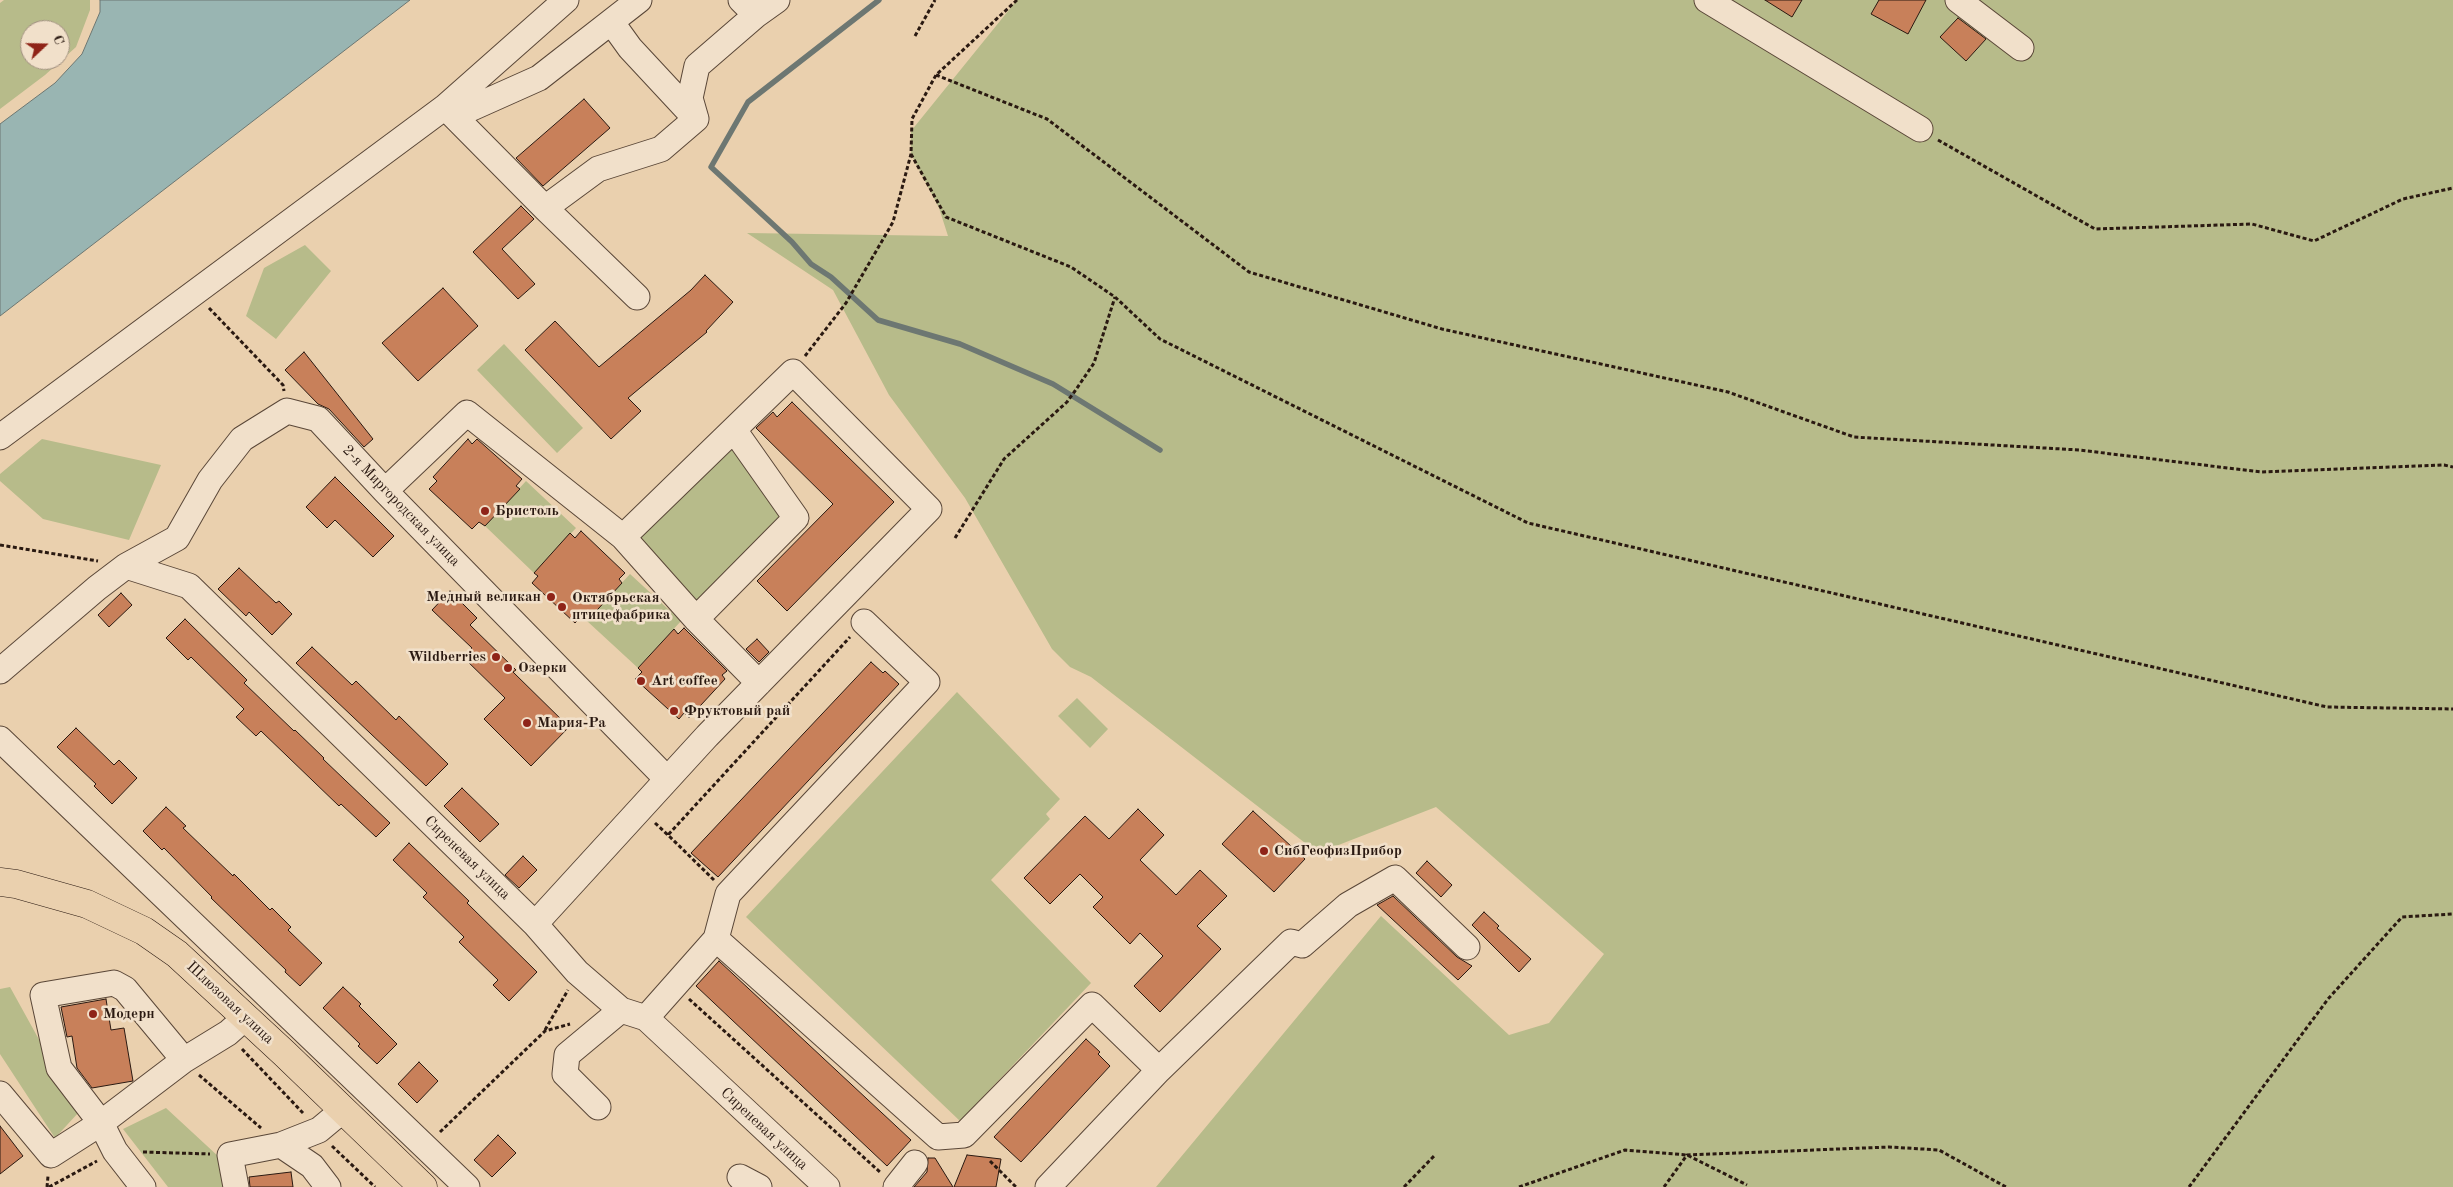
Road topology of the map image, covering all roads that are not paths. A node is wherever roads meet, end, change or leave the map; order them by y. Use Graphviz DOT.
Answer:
graph roads {
  1 [pos="566,0"];
  2 [pos="639,0"];
  3 [pos="777,0"];
  4 [pos="1707,0"];
  5 [pos="1958,0"];
  6 [pos="749,7"];
  7 [pos="612,23"];
  8 [pos="2021,48"];
  9 [pos="450,112"];
  10 [pos="696,119"];
  11 [pos="1920,129"];
  12 [pos="545,208"];
  13 [pos="638,297"];
  14 [pos="734,430"];
  15 [pos="0,437"];
  16 [pos="385,491"];
  17 [pos="623,537"];
  18 [pos="126,566"];
  19 [pos="696,619"];
  20 [pos="864,622"];
  21 [pos="0,670"];
  22 [pos="759,683"];
  23 [pos="0,739"];
  24 [pos="667,779"];
  25 [pos="0,882"];
  26 [pos="535,924"];
  27 [pos="716,938"];
  28 [pos="1467,947"];
  29 [pos="621,1010"];
  30 [pos="646,1018"];
  31 [pos="237,1025"];
  32 [pos="184,1060"];
  33 [pos="1159,1070"];
  34 [pos="0,1094"];
  35 [pos="598,1107"];
  36 [pos="343,1110"];
  37 [pos="101,1123"];
  38 [pos="281,1145"];
  39 [pos="925,1152"];
  40 [pos="143,1187"];
  41 [pos="236,1187"];
  42 [pos="328,1187"];
  43 [pos="423,1187"];
  44 [pos="467,1187"];
  45 [pos="827,1187"];
  46 [pos="896,1187"];
  47 [pos="1048,1187"];
  1 -- 9 [label="street"];
  2 -- 7 [label="street"];
  3 -- 6 [label="street"];
  4 -- 11 [label="street"];
  5 -- 8 [label="street"];
  6 -- 10 [label="street"];
  7 -- 9 [label="street"];
  7 -- 10 [label="street"];
  9 -- 12 [label="street"];
  9 -- 15 [label="street"];
  10 -- 12 [label="street"];
  12 -- 13 [label="street"];
  14 -- 17 [label="street"];
  14 -- 19 [label="street"];
  14 -- 22 [label="street"];
  16 -- 17 [label="street"];
  16 -- 18 [label="street, 2-я Миргородская улица"];
  16 -- 24 [label="street, 2-я Миргородская улица"];
  17 -- 19 [label="street"];
  18 -- 21 [label="street"];
  18 -- 26 [label="street, Сиреневая улица"];
  19 -- 22 [label="street"];
  20 -- 27 [label="street"];
  22 -- 24 [label="street"];
  23 -- 44 [label="street"];
  24 -- 26 [label="street"];
  25 -- 31 [label="main road, Шлюзовая улица"];
  26 -- 29 [label="street, Сиреневая улица"];
  27 -- 30 [label="street"];
  27 -- 39 [label="street"];
  28 -- 33 [label="street"];
  29 -- 30 [label="street, Сиреневая улица"];
  29 -- 35 [label="street"];
  30 -- 45 [label="street, Сиреневая улица"];
  31 -- 32 [label="street"];
  31 -- 36 [label="main road, Шлюзовая улица"];
  32 -- 37 [label="street"];
  32 -- 37 [label="street"];
  33 -- 39 [label="street"];
  33 -- 47 [label="street"];
  34 -- 37 [label="street"];
  36 -- 38 [label="street"];
  36 -- 43 [label="main road, Шлюзовая улица"];
  37 -- 40 [label="street"];
  38 -- 41 [label="street"];
  38 -- 42 [label="street"];
  39 -- 46 [label="street"];
}
